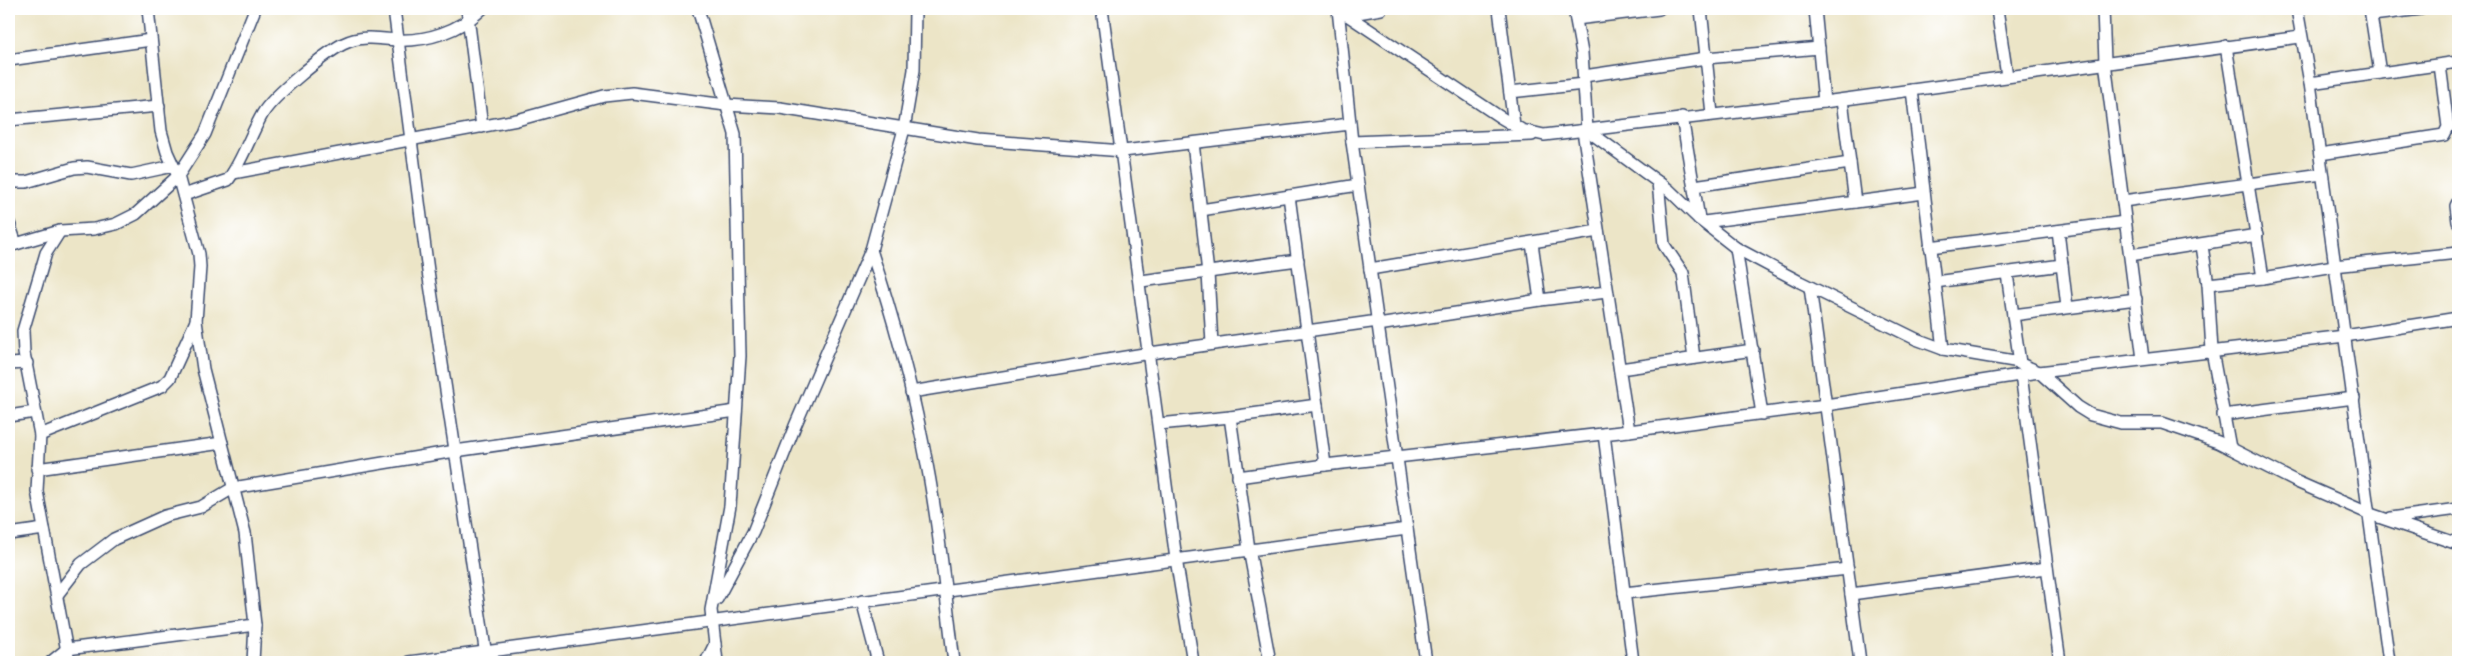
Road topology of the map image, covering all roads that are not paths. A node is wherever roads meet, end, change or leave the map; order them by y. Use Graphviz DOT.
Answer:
graph roads {
  1 [pos="255,9"];
  2 [pos="394,9"];
  3 [pos="482,9"];
  4 [pos="698,9"];
  5 [pos="915,9"];
  6 [pos="1102,9"];
  7 [pos="1381,9"];
  8 [pos="1498,9"];
  9 [pos="1659,9"];
  10 [pos="1701,9"];
  11 [pos="1815,9"];
  12 [pos="1998,9"];
  13 [pos="2103,9"];
  14 [pos="2297,9"];
  15 [pos="2421,9"];
  16 [pos="1627,10"];
  17 [pos="1341,11"];
  18 [pos="152,12"];
  19 [pos="2371,12"];
  20 [pos="468,14"];
  21 [pos="1575,14"];
  22 [pos="2300,37"];
  23 [pos="151,40"];
  24 [pos="397,40"];
  25 [pos="2226,46"];
  26 [pos="1819,48"];
  27 [pos="1706,58"];
  28 [pos="9,60"];
  29 [pos="2105,62"];
  30 [pos="2458,62"];
  31 [pos="2440,65"];
  32 [pos="2380,73"];
  33 [pos="2008,76"];
  34 [pos="1584,80"];
  35 [pos="2310,83"];
  36 [pos="1912,90"];
  37 [pos="1510,92"];
  38 [pos="1842,100"];
  39 [pos="1824,102"];
  40 [pos="726,105"];
  41 [pos="159,106"];
  42 [pos="1712,114"];
  43 [pos="1682,117"];
  44 [pos="9,120"];
  45 [pos="1350,124"];
  46 [pos="1514,125"];
  47 [pos="482,127"];
  48 [pos="904,130"];
  49 [pos="1585,130"];
  50 [pos="1544,134"];
  51 [pos="411,141"];
  52 [pos="1352,142"];
  53 [pos="1193,143"];
  54 [pos="1123,151"];
  55 [pos="2320,154"];
  56 [pos="1850,163"];
  57 [pos="176,171"];
  58 [pos="233,172"];
  59 [pos="2322,174"];
  60 [pos="9,182"];
  61 [pos="1658,182"];
  62 [pos="2249,184"];
  63 [pos="1358,185"];
  64 [pos="1694,186"];
  65 [pos="1924,193"];
  66 [pos="184,195"];
  67 [pos="1289,196"];
  68 [pos="1855,202"];
  69 [pos="2123,202"];
  70 [pos="2458,202"];
  71 [pos="1201,210"];
  72 [pos="1702,221"];
  73 [pos="2126,222"];
  74 [pos="2458,222"];
  75 [pos="9,223"];
  76 [pos="60,231"];
  77 [pos="1598,231"];
  78 [pos="2058,231"];
  79 [pos="2257,236"];
  80 [pos="1532,243"];
  81 [pos="12,245"];
  82 [pos="2202,246"];
  83 [pos="1930,247"];
  84 [pos="1736,248"];
  85 [pos="871,250"];
  86 [pos="2458,253"];
  87 [pos="2130,255"];
  88 [pos="1298,260"];
  89 [pos="2062,265"];
  90 [pos="2334,266"];
  91 [pos="1370,269"];
  92 [pos="1208,273"];
  93 [pos="2007,274"];
  94 [pos="2263,278"];
  95 [pos="1141,281"];
  96 [pos="1935,282"];
  97 [pos="2208,284"];
  98 [pos="1810,287"];
  99 [pos="1607,292"];
  100 [pos="2136,299"];
  101 [pos="1540,300"];
  102 [pos="2067,306"];
  103 [pos="2013,315"];
  104 [pos="2458,318"];
  105 [pos="196,321"];
  106 [pos="1378,323"];
  107 [pos="1308,330"];
  108 [pos="2345,336"];
  109 [pos="1212,344"];
  110 [pos="1943,349"];
  111 [pos="1752,350"];
  112 [pos="2212,351"];
  113 [pos="1150,353"];
  114 [pos="1694,358"];
  115 [pos="2143,359"];
  116 [pos="27,363"];
  117 [pos="9,364"];
  118 [pos="1620,369"];
  119 [pos="2021,369"];
  120 [pos="2039,372"];
  121 [pos="911,392"];
  122 [pos="2354,398"];
  123 [pos="1317,405"];
  124 [pos="1826,406"];
  125 [pos="736,410"];
  126 [pos="35,412"];
  127 [pos="1762,414"];
  128 [pos="2224,415"];
  129 [pos="9,416"];
  130 [pos="1230,417"];
  131 [pos="1159,424"];
  132 [pos="1629,431"];
  133 [pos="1604,434"];
  134 [pos="40,435"];
  135 [pos="222,443"];
  136 [pos="2230,448"];
  137 [pos="455,451"];
  138 [pos="1398,458"];
  139 [pos="1325,465"];
  140 [pos="37,469"];
  141 [pos="1238,477"];
  142 [pos="233,488"];
  143 [pos="2458,509"];
  144 [pos="2370,514"];
  145 [pos="2386,519"];
  146 [pos="44,529"];
  147 [pos="1407,529"];
  148 [pos="9,534"];
  149 [pos="2458,544"];
  150 [pos="1248,549"];
  151 [pos="1176,559"];
  152 [pos="2047,568"];
  153 [pos="1848,569"];
  154 [pos="945,590"];
  155 [pos="1624,593"];
  156 [pos="1852,594"];
  157 [pos="57,595"];
  158 [pos="862,601"];
  159 [pos="711,610"];
  160 [pos="713,623"];
  161 [pos="255,625"];
  162 [pos="716,643"];
  163 [pos="67,649"];
  164 [pos="486,657"];
  165 [pos="51,662"];
  166 [pos="69,662"];
  167 [pos="253,662"];
  168 [pos="409,662"];
  169 [pos="706,662"];
  170 [pos="717,662"];
  171 [pos="878,662"];
  172 [pos="954,662"];
  173 [pos="1193,662"];
  174 [pos="1270,662"];
  175 [pos="1426,662"];
  176 [pos="1633,662"];
  177 [pos="1860,662"];
  178 [pos="2060,662"];
  179 [pos="2389,662"];
  1 -- 57 [label="street"];
  2 -- 24 [label="street"];
  3 -- 20 [label="street"];
  4 -- 40 [label="street"];
  5 -- 48 [label="street"];
  6 -- 54 [label="street"];
  7 -- 17 [label="street"];
  8 -- 37 [label="street"];
  9 -- 16 [label="street"];
  10 -- 27 [label="street"];
  11 -- 26 [label="street"];
  12 -- 33 [label="street"];
  13 -- 29 [label="street"];
  14 -- 22 [label="street"];
  15 -- 19 [label="street"];
  16 -- 21 [label="street"];
  17 -- 45 [label="street"];
  17 -- 46 [label="street"];
  18 -- 23 [label="street"];
  19 -- 32 [label="street"];
  20 -- 24 [label="street"];
  20 -- 47 [label="street"];
  21 -- 34 [label="street"];
  22 -- 25 [label="street"];
  22 -- 35 [label="street"];
  23 -- 28 [label="street"];
  23 -- 41 [label="street"];
  24 -- 51 [label="street"];
  24 -- 58 [label="street"];
  25 -- 29 [label="street"];
  25 -- 62 [label="street"];
  26 -- 27 [label="street"];
  26 -- 39 [label="street"];
  27 -- 34 [label="street"];
  27 -- 42 [label="street"];
  29 -- 33 [label="street"];
  29 -- 69 [label="street"];
  30 -- 31 [label="street"];
  31 -- 32 [label="street"];
  31 -- 55 [label="street"];
  32 -- 35 [label="street"];
  33 -- 36 [label="street"];
  34 -- 37 [label="street"];
  34 -- 49 [label="street"];
  35 -- 55 [label="street"];
  36 -- 38 [label="street"];
  36 -- 65 [label="street"];
  37 -- 46 [label="street"];
  38 -- 39 [label="street"];
  38 -- 56 [label="street"];
  39 -- 42 [label="street"];
  40 -- 47 [label="street"];
  40 -- 48 [label="street"];
  40 -- 125 [label="street"];
  41 -- 44 [label="street"];
  41 -- 57 [label="street"];
  42 -- 43 [label="street"];
  43 -- 49 [label="street"];
  43 -- 64 [label="street"];
  45 -- 52 [label="street"];
  45 -- 53 [label="street"];
  46 -- 50 [label="street"];
  47 -- 51 [label="street"];
  48 -- 54 [label="street"];
  48 -- 85 [label="street"];
  49 -- 50 [label="street"];
  49 -- 61 [label="street"];
  49 -- 77 [label="street"];
  50 -- 52 [label="street"];
  51 -- 58 [label="street"];
  51 -- 137 [label="street"];
  52 -- 63 [label="street"];
  53 -- 54 [label="street"];
  53 -- 71 [label="street"];
  54 -- 95 [label="street"];
  55 -- 59 [label="street"];
  56 -- 64 [label="street"];
  56 -- 68 [label="street"];
  57 -- 60 [label="street"];
  57 -- 66 [label="street"];
  57 -- 76 [label="street"];
  58 -- 66 [label="street"];
  59 -- 62 [label="street"];
  59 -- 90 [label="street"];
  61 -- 72 [label="street"];
  61 -- 114 [label="street"];
  62 -- 69 [label="street"];
  62 -- 79 [label="street"];
  63 -- 67 [label="street"];
  63 -- 91 [label="street"];
  64 -- 72 [label="street"];
  65 -- 68 [label="street"];
  65 -- 83 [label="street"];
  66 -- 105 [label="street"];
  67 -- 71 [label="street"];
  67 -- 88 [label="street"];
  68 -- 72 [label="street"];
  69 -- 73 [label="street"];
  70 -- 74 [label="street"];
  71 -- 92 [label="street"];
  72 -- 84 [label="street"];
  73 -- 78 [label="street"];
  73 -- 87 [label="street"];
  75 -- 81 [label="street"];
  76 -- 81 [label="street"];
  76 -- 116 [label="street"];
  77 -- 80 [label="street"];
  77 -- 99 [label="street"];
  78 -- 83 [label="street"];
  78 -- 89 [label="street"];
  79 -- 82 [label="street"];
  79 -- 94 [label="street"];
  80 -- 91 [label="street"];
  80 -- 101 [label="street"];
  82 -- 87 [label="street"];
  82 -- 97 [label="street"];
  83 -- 96 [label="street"];
  84 -- 98 [label="street"];
  84 -- 111 [label="street"];
  85 -- 121 [label="street"];
  85 -- 159 [label="street"];
  86 -- 90 [label="street"];
  87 -- 100 [label="street"];
  88 -- 92 [label="street"];
  88 -- 107 [label="street"];
  89 -- 93 [label="street"];
  89 -- 102 [label="street"];
  90 -- 94 [label="street"];
  90 -- 108 [label="street"];
  91 -- 106 [label="street"];
  92 -- 95 [label="street"];
  92 -- 109 [label="street"];
  93 -- 96 [label="street"];
  93 -- 103 [label="street"];
  94 -- 97 [label="street"];
  95 -- 113 [label="street"];
  96 -- 110 [label="street"];
  97 -- 112 [label="street"];
  98 -- 110 [label="street"];
  98 -- 124 [label="street"];
  99 -- 101 [label="street"];
  99 -- 118 [label="street"];
  100 -- 102 [label="street"];
  100 -- 115 [label="street"];
  101 -- 106 [label="street"];
  102 -- 103 [label="street"];
  103 -- 119 [label="street"];
  104 -- 108 [label="street"];
  105 -- 134 [label="street"];
  105 -- 135 [label="street"];
  106 -- 107 [label="street"];
  106 -- 138 [label="street"];
  107 -- 109 [label="street"];
  107 -- 123 [label="street"];
  108 -- 112 [label="street"];
  108 -- 122 [label="street"];
  109 -- 113 [label="street"];
  110 -- 119 [label="street"];
  111 -- 114 [label="street"];
  111 -- 127 [label="street"];
  112 -- 115 [label="street"];
  112 -- 128 [label="street"];
  113 -- 121 [label="street"];
  113 -- 131 [label="street"];
  114 -- 118 [label="street"];
  115 -- 120 [label="street"];
  116 -- 117 [label="street"];
  116 -- 126 [label="street"];
  118 -- 132 [label="street"];
  119 -- 120 [label="street"];
  119 -- 124 [label="street"];
  119 -- 152 [label="street"];
  120 -- 136 [label="street"];
  121 -- 154 [label="street"];
  122 -- 128 [label="street"];
  122 -- 144 [label="street"];
  123 -- 130 [label="street"];
  123 -- 139 [label="street"];
  124 -- 127 [label="street"];
  124 -- 153 [label="street"];
  125 -- 137 [label="street"];
  125 -- 159 [label="street"];
  126 -- 129 [label="street"];
  126 -- 134 [label="street"];
  127 -- 132 [label="street"];
  128 -- 136 [label="street"];
  130 -- 131 [label="street"];
  130 -- 141 [label="street"];
  131 -- 151 [label="street"];
  132 -- 133 [label="street"];
  133 -- 138 [label="street"];
  133 -- 155 [label="street"];
  134 -- 140 [label="street"];
  135 -- 140 [label="street"];
  135 -- 142 [label="street"];
  136 -- 144 [label="street"];
  137 -- 142 [label="street"];
  137 -- 164 [label="street"];
  138 -- 139 [label="street"];
  138 -- 147 [label="street"];
  139 -- 141 [label="street"];
  140 -- 146 [label="street"];
  141 -- 150 [label="street"];
  142 -- 157 [label="street"];
  142 -- 161 [label="street"];
  143 -- 145 [label="street"];
  144 -- 145 [label="street"];
  144 -- 179 [label="street"];
  145 -- 149 [label="street"];
  146 -- 148 [label="street"];
  146 -- 157 [label="street"];
  147 -- 150 [label="street"];
  147 -- 175 [label="street"];
  150 -- 151 [label="street"];
  150 -- 174 [label="street"];
  151 -- 154 [label="street"];
  151 -- 173 [label="street"];
  152 -- 156 [label="street"];
  152 -- 178 [label="street"];
  153 -- 155 [label="street"];
  153 -- 156 [label="street"];
  154 -- 158 [label="street"];
  154 -- 172 [label="street"];
  155 -- 176 [label="street"];
  156 -- 177 [label="street"];
  157 -- 163 [label="street"];
  158 -- 160 [label="street"];
  158 -- 171 [label="street"];
  159 -- 160 [label="street"];
  160 -- 162 [label="street"];
  160 -- 164 [label="street"];
  161 -- 163 [label="street"];
  161 -- 167 [label="street"];
  162 -- 169 [label="street"];
  162 -- 170 [label="street"];
  163 -- 165 [label="street"];
  163 -- 166 [label="street"];
  164 -- 168 [label="street"];
}
